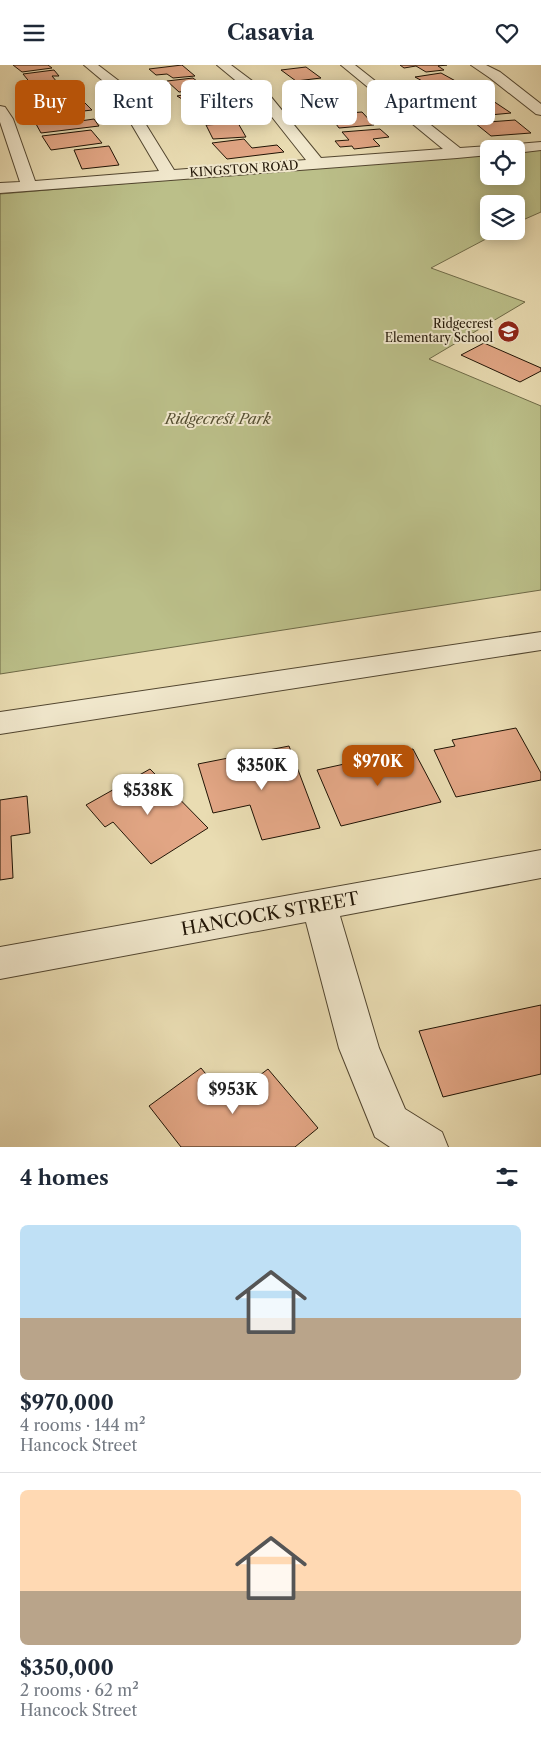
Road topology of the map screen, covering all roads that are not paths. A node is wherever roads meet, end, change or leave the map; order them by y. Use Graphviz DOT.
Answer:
graph roads {
  1 [pos="90,65"];
  2 [pos="223,65"];
  3 [pos="347,65"];
  4 [pos="477,65"];
  5 [pos="0,110"];
  6 [pos="541,111"];
  7 [pos="541,146"];
  8 [pos="525,147"];
  9 [pos="480,151"];
  10 [pos="457,153"];
  11 [pos="317,163"];
  12 [pos="169,175"];
  13 [pos="29,186"];
  14 [pos="0,188"];
  15 [pos="541,641"];
  16 [pos="0,723"];
  17 [pos="541,864"];
  18 [pos="319,905"];
  19 [pos="0,963"];
  20 [pos="427,1147"];
  1 -- 12 [label="street"];
  2 -- 11 [label="street"];
  3 -- 10 [label="street"];
  4 -- 6 [label="street"];
  5 -- 13 [label="street"];
  7 -- 8 [label="street"];
  9 -- 10 [label="street, KINGSTON ROAD"];
  10 -- 11 [label="street, KINGSTON ROAD"];
  11 -- 12 [label="street, KINGSTON ROAD"];
  12 -- 13 [label="street, KINGSTON ROAD"];
  13 -- 14 [label="street, KINGSTON ROAD"];
  15 -- 16 [label="street"];
  17 -- 18 [label="street, HANCOCK STREET"];
  18 -- 19 [label="street, HANCOCK STREET"];
  18 -- 20 [label="street"];
}
